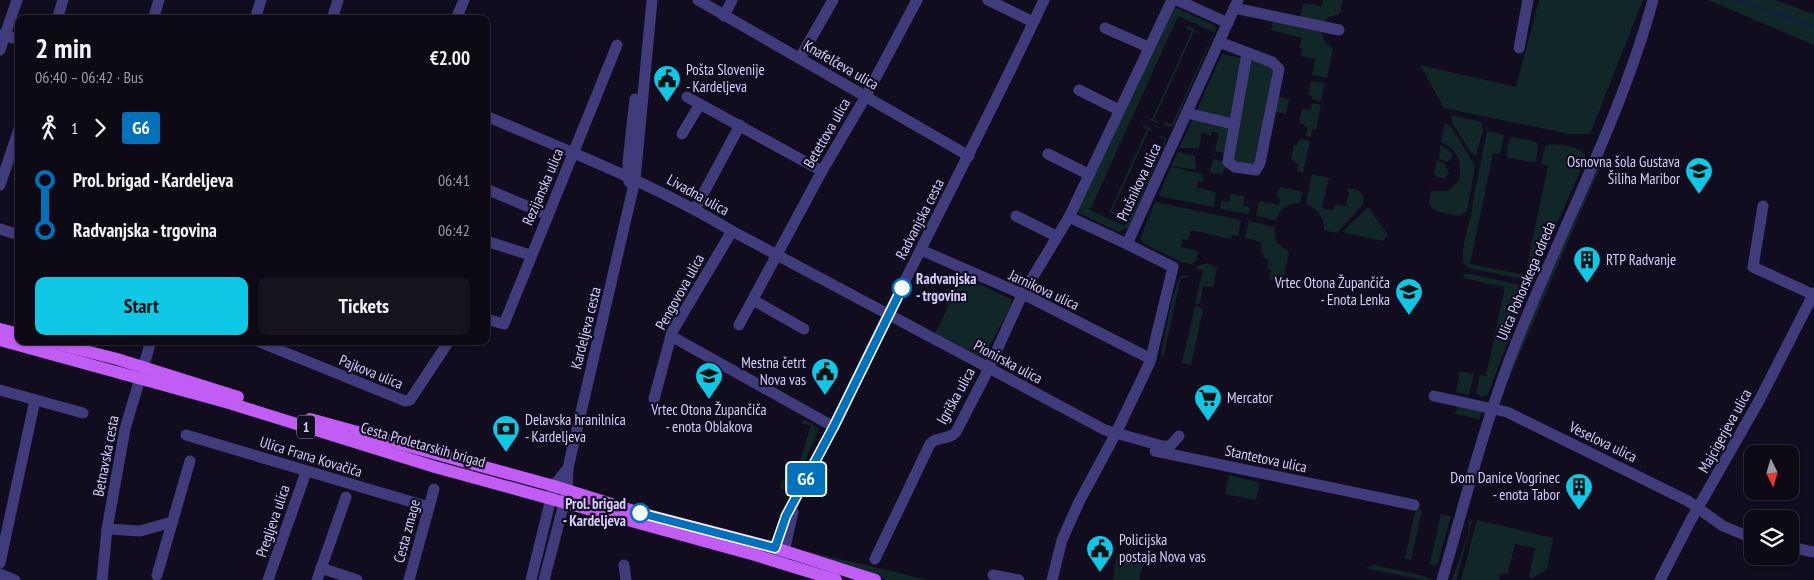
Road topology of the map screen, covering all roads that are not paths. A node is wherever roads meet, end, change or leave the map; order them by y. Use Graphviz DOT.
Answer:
graph roads {
  1 [pos="17,0"];
  2 [pos="63,0"];
  3 [pos="159,0"];
  4 [pos="261,0"];
  5 [pos="338,0"];
  6 [pos="464,0"];
  7 [pos="646,0"];
  8 [pos="652,0"];
  9 [pos="698,0"];
  10 [pos="732,0"];
  11 [pos="833,0"];
  12 [pos="917,0"];
  13 [pos="988,0"];
  14 [pos="1044,0"];
  15 [pos="1172,0"];
  16 [pos="1177,0"];
  17 [pos="1528,0"];
  18 [pos="1653,0"];
  19 [pos="1236,4"];
  20 [pos="57,15"];
  21 [pos="154,15"];
  22 [pos="256,15"];
  23 [pos="333,15"];
  24 [pos="458,15"];
  25 [pos="724,16"];
  26 [pos="1033,22"];
  27 [pos="1228,23"];
  28 [pos="1105,28"];
  29 [pos="1340,30"];
  30 [pos="2,36"];
  31 [pos="15,38"];
  32 [pos="1219,42"];
  33 [pos="617,45"];
  34 [pos="1148,47"];
  35 [pos="1519,48"];
  36 [pos="0,50"];
  37 [pos="1247,54"];
  38 [pos="800,58"];
  39 [pos="1079,90"];
  40 [pos="866,96"];
  41 [pos="687,97"];
  42 [pos="700,104"];
  43 [pos="1120,110"];
  44 [pos="1187,113"];
  45 [pos="490,118"];
  46 [pos="1233,124"];
  47 [pos="740,125"];
  48 [pos="682,134"];
  49 [pos="15,141"];
  50 [pos="573,154"];
  51 [pos="1048,154"];
  52 [pos="969,156"];
  53 [pos="822,171"];
  54 [pos="1088,174"];
  55 [pos="631,178"];
  56 [pos="0,185"];
  57 [pos="490,190"];
  58 [pos="1763,206"];
  59 [pos="695,209"];
  60 [pos="548,215"];
  61 [pos="1016,216"];
  62 [pos="1069,217"];
  63 [pos="0,229"];
  64 [pos="732,231"];
  65 [pos="15,234"];
  66 [pos="1056,236"];
  67 [pos="490,242"];
  68 [pos="1127,244"];
  69 [pos="921,250"];
  70 [pos="777,254"];
  71 [pos="530,256"];
  72 [pos="1814,294"];
  73 [pos="1022,295"];
  74 [pos="753,300"];
  75 [pos="888,314"];
  76 [pos="490,320"];
  77 [pos="738,325"];
  78 [pos="0,329"];
  79 [pos="804,329"];
  80 [pos="15,333"];
  81 [pos="671,336"];
  82 [pos="0,340"];
  83 [pos="15,344"];
  84 [pos="21,345"];
  85 [pos="58,345"];
  86 [pos="150,345"];
  87 [pos="267,345"];
  88 [pos="446,345"];
  89 [pos="1150,360"];
  90 [pos="988,368"];
  91 [pos="140,373"];
  92 [pos="0,390"];
  93 [pos="1434,396"];
  94 [pos="654,399"];
  95 [pos="35,400"];
  96 [pos="1492,408"];
  97 [pos="83,413"];
  98 [pos="834,426"];
  99 [pos="186,435"];
  100 [pos="1179,436"];
  101 [pos="1113,438"];
  102 [pos="190,461"];
  103 [pos="568,468"];
  104 [pos="306,472"];
  105 [pos="434,489"];
  106 [pos="552,492"];
  107 [pos="346,497"];
  108 [pos="566,498"];
  109 [pos="1414,505"];
  110 [pos="429,507"];
  111 [pos="1699,507"];
  112 [pos="172,522"];
  113 [pos="107,529"];
  114 [pos="1744,535"];
  115 [pos="1799,549"];
  116 [pos="1814,552"];
  117 [pos="778,556"];
  118 [pos="875,559"];
  119 [pos="0,564"];
  120 [pos="624,565"];
  121 [pos="321,568"];
  122 [pos="0,574"];
  123 [pos="157,575"];
  124 [pos="993,575"];
  125 [pos="15,580"];
  126 [pos="102,580"];
  127 [pos="268,580"];
  128 [pos="317,580"];
  129 [pos="357,580"];
  130 [pos="409,580"];
  131 [pos="531,580"];
  132 [pos="544,580"];
  133 [pos="626,580"];
  134 [pos="836,580"];
  135 [pos="875,580"];
  136 [pos="1019,580"];
  137 [pos="1052,580"];
  138 [pos="1442,580"];
  139 [pos="1660,580"];
  1 -- 30 [label="street"];
  2 -- 20 [label="street"];
  3 -- 21 [label="street"];
  4 -- 22 [label="street"];
  5 -- 23 [label="street"];
  6 -- 24 [label="street"];
  7 -- 55 [label="street, Kardeljeva cesta"];
  8 -- 55 [label="street, Kardeljeva cesta"];
  9 -- 25 [label="street, Knafelčeva ulica"];
  10 -- 25 [label="street"];
  11 -- 38 [label="street"];
  12 -- 40 [label="street, Betettova ulica"];
  13 -- 26 [label="street"];
  14 -- 26 [label="street, Radvanjska cesta"];
  15 -- 34 [label="street, Igriška ulica"];
  16 -- 27 [label="street"];
  17 -- 35 [label="street"];
  18 -- 96 [label="street, Ulica Pohorskega odreda"];
  19 -- 27 [label="street, Prušnikova ulica"];
  19 -- 29 [label="street"];
  25 -- 38 [label="street, Knafelčeva ulica"];
  26 -- 52 [label="street, Radvanjska cesta"];
  27 -- 32 [label="street, Prušnikova ulica"];
  28 -- 34 [label="street"];
  30 -- 31 [label="street"];
  30 -- 36 [label="street"];
  32 -- 37 [label="street"];
  32 -- 44 [label="street, Prušnikova ulica"];
  33 -- 50 [label="street, Rezijanska ulica"];
  34 -- 43 [label="street, Igriška ulica"];
  37 -- 46 [label="street"];
  37 -- 46 [label="street"];
  38 -- 40 [label="street, Knafelčeva ulica"];
  39 -- 43 [label="street"];
  40 -- 52 [label="street, Knafelčeva ulica"];
  40 -- 53 [label="street, Betettova ulica"];
  41 -- 42 [label="street"];
  42 -- 47 [label="street"];
  42 -- 48 [label="street"];
  43 -- 54 [label="street, Igriška ulica"];
  44 -- 46 [label="street"];
  44 -- 68 [label="street, Prušnikova ulica"];
  45 -- 50 [label="street, Livadna ulica"];
  47 -- 53 [label="street"];
  47 -- 59 [label="street"];
  49 -- 56 [label="street"];
  50 -- 55 [label="street, Livadna ulica"];
  50 -- 60 [label="street, Rezijanska ulica"];
  51 -- 54 [label="street"];
  52 -- 69 [label="street, Radvanjska cesta"];
  53 -- 70 [label="street, Betettova ulica"];
  54 -- 62 [label="street, Igriška ulica"];
  55 -- 59 [label="street, Livadna ulica"];
  55 -- 103 [label="street, Kardeljeva cesta"];
  57 -- 60 [label="street"];
  58 -- 72 [label="street, Majcigerjeva ulica"];
  59 -- 64 [label="street, Livadna ulica"];
  60 -- 71 [label="street, Rezijanska ulica"];
  61 -- 66 [label="street"];
  62 -- 66 [label="street, Igriška ulica"];
  62 -- 68 [label="street"];
  63 -- 65 [label="street"];
  64 -- 70 [label="street, Livadna ulica"];
  64 -- 81 [label="street, Pengovova ulica"];
  66 -- 73 [label="street, Igriška ulica"];
  67 -- 71 [label="street"];
  68 -- 89 [label="street, Prušnikova ulica"];
  69 -- 73 [label="street, Jarnikova ulica"];
  69 -- 75 [label="street, Radvanjska cesta"];
  70 -- 74 [label="street, Betettova ulica"];
  70 -- 75 [label="street, Livadna ulica"];
  71 -- 76 [label="street, Rezijanska ulica"];
  72 -- 111 [label="street, Majcigerjeva ulica"];
  73 -- 89 [label="street, Jarnikova ulica"];
  73 -- 90 [label="street, Igriška ulica"];
  74 -- 77 [label="street, Betettova ulica"];
  74 -- 79 [label="street"];
  75 -- 90 [label="street, Pionirska ulica"];
  75 -- 98 [label="street, Radvanjska cesta"];
  78 -- 80 [label="main road"];
  81 -- 94 [label="street, Pengovova ulica"];
  81 -- 98 [label="street"];
  82 -- 83 [label="main road, Cesta Proletarskih brigad / 1"];
  84 -- 91 [label="main road, Cesta Proletarskih brigad / 1"];
  85 -- 91 [label="main road, Cesta Proletarskih brigad / 1"];
  86 -- 91 [label="street, Betnavska cesta"];
  87 -- 88 [label="street, Pajkova ulica"];
  89 -- 101 [label="street, Prušnikova ulica"];
  90 -- 101 [label="street, Pionirska ulica"];
  90 -- 118 [label="street, Igriška ulica"];
  91 -- 106 [label="main road, Cesta Proletarskih brigad / 1"];
  91 -- 113 [label="street, Betnavska cesta"];
  92 -- 95 [label="street"];
  93 -- 96 [label="street"];
  95 -- 97 [label="street"];
  95 -- 119 [label="street"];
  96 -- 111 [label="street, Veselova ulica"];
  96 -- 138 [label="street, Ulica Pohorskega odreda"];
  98 -- 117 [label="street, Radvanjska cesta"];
  99 -- 104 [label="street, Ulica Frana Kovačiča"];
  100 -- 101 [label="street"];
  101 -- 109 [label="street, Stantetova ulica"];
  101 -- 137 [label="street, Prušnikova ulica"];
  102 -- 112 [label="street"];
  103 -- 106 [label="street"];
  103 -- 108 [label="street"];
  104 -- 110 [label="street, Ulica Frana Kovačiča"];
  104 -- 127 [label="street, Pregljeva ulica"];
  105 -- 110 [label="street, Cesta zmage"];
  106 -- 108 [label="main road, Cesta Proletarskih brigad / 1"];
  106 -- 131 [label="street"];
  107 -- 121 [label="street"];
  108 -- 117 [label="main road, Cesta Proletarskih brigad / 1"];
  108 -- 132 [label="street"];
  110 -- 130 [label="street, Cesta zmage"];
  111 -- 114 [label="street, Veselova ulica"];
  111 -- 139 [label="street, Majcigerjeva ulica"];
  112 -- 113 [label="street"];
  112 -- 123 [label="street"];
  113 -- 126 [label="street, Betnavska cesta"];
  115 -- 116 [label="street"];
  117 -- 134 [label="main road, Cesta Proletarskih brigad / 1"];
  117 -- 135 [label="main road, Cesta Proletarskih brigad / 1"];
  120 -- 133 [label="street"];
  121 -- 128 [label="street"];
  121 -- 129 [label="street"];
  122 -- 125 [label="street"];
  124 -- 136 [label="street"];
}
